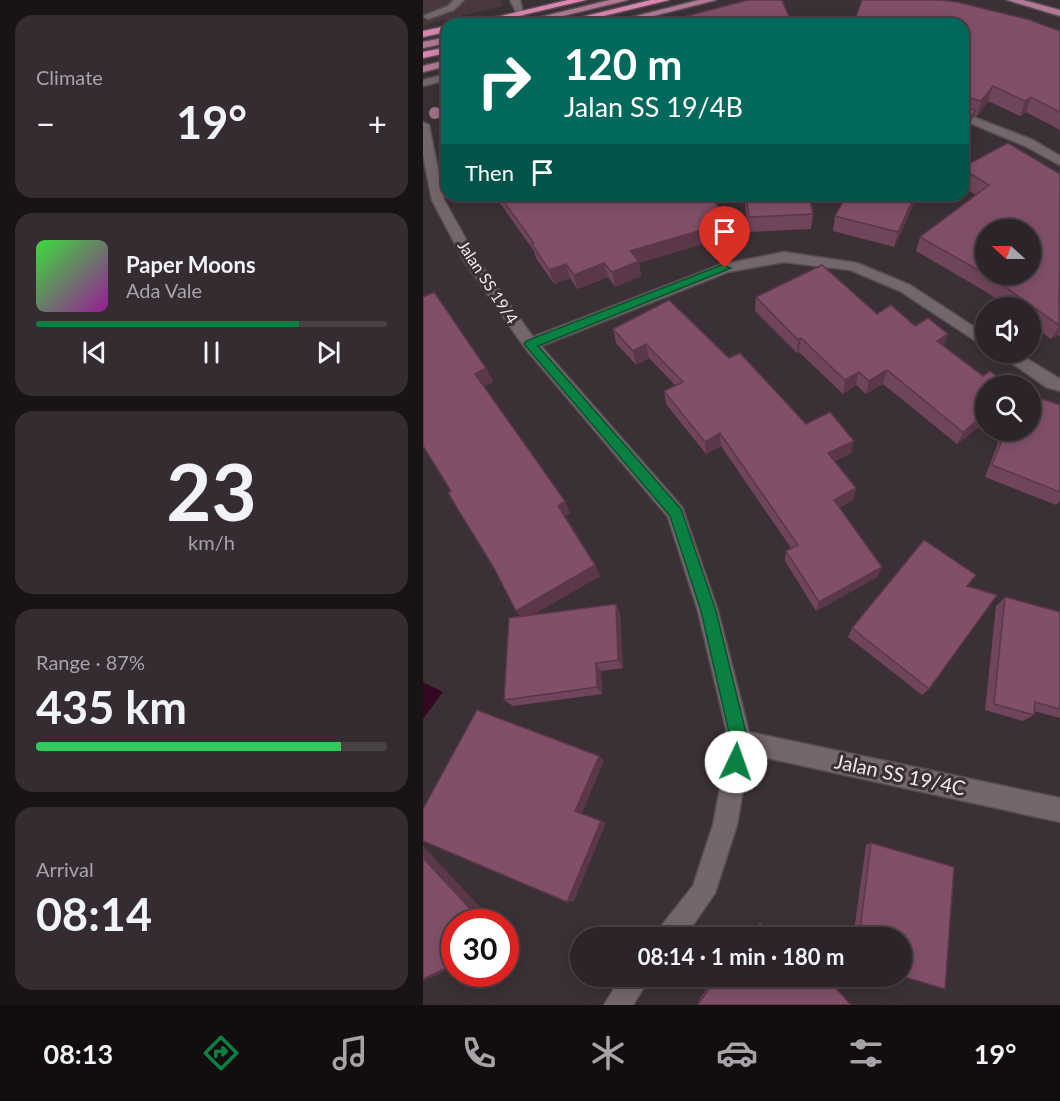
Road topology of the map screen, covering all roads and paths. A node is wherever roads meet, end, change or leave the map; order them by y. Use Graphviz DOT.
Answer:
graph roads {
  1 [pos="459,0"];
  2 [pos="515,0"];
  3 [pos="581,0"];
  4 [pos="623,0"];
  5 [pos="665,0"];
  6 [pos="711,0"];
  7 [pos="1012,0"];
  8 [pos="719,9"];
  9 [pos="1060,13"];
  10 [pos="521,14"];
  11 [pos="428,16"];
  12 [pos="501,18"];
  13 [pos="544,18"];
  14 [pos="585,18"];
  15 [pos="635,18"];
  16 [pos="682,18"];
  17 [pos="441,30"];
  18 [pos="423,34"];
  19 [pos="441,41"];
  20 [pos="423,45"];
  21 [pos="441,51"];
  22 [pos="423,55"];
  23 [pos="441,64"];
  24 [pos="423,69"];
  25 [pos="441,78"];
  26 [pos="423,83"];
  27 [pos="969,118"];
  28 [pos="423,125"];
  29 [pos="1060,161"];
  30 [pos="441,181"];
  31 [pos="448,201"];
  32 [pos="975,334"];
  33 [pos="530,344"];
  34 [pos="1020,363"];
  35 [pos="1060,385"];
  36 [pos="739,741"];
  37 [pos="1060,810"];
  38 [pos="677,927"];
  39 [pos="630,987"];
  40 [pos="617,1005"];
  1 -- 11 [label="street"];
  2 -- 10 [label="street"];
  3 -- 10 [label="highway"];
  4 -- 13 [label="main road"];
  5 -- 14 [label="highway"];
  6 -- 15 [label="main road"];
  7 -- 9 [label="main road"];
  8 -- 16 [label="street"];
  10 -- 12 [label="highway"];
  17 -- 18 [label="highway"];
  19 -- 20 [label="main road"];
  21 -- 22 [label="highway"];
  23 -- 24 [label="main road"];
  25 -- 26 [label="street"];
  27 -- 29 [label="street"];
  28 -- 30 [label="street, Jalan SS 19/4"];
  31 -- 33 [label="street, Jalan SS 19/4"];
  32 -- 33 [label="street"];
  33 -- 36 [label="street, Jalan SS 19/4"];
  34 -- 35 [label="street"];
  36 -- 37 [label="street, Jalan SS 19/4C"];
  36 -- 38 [label="street, Jalan SS 19/4"];
  39 -- 40 [label="street"];
}
